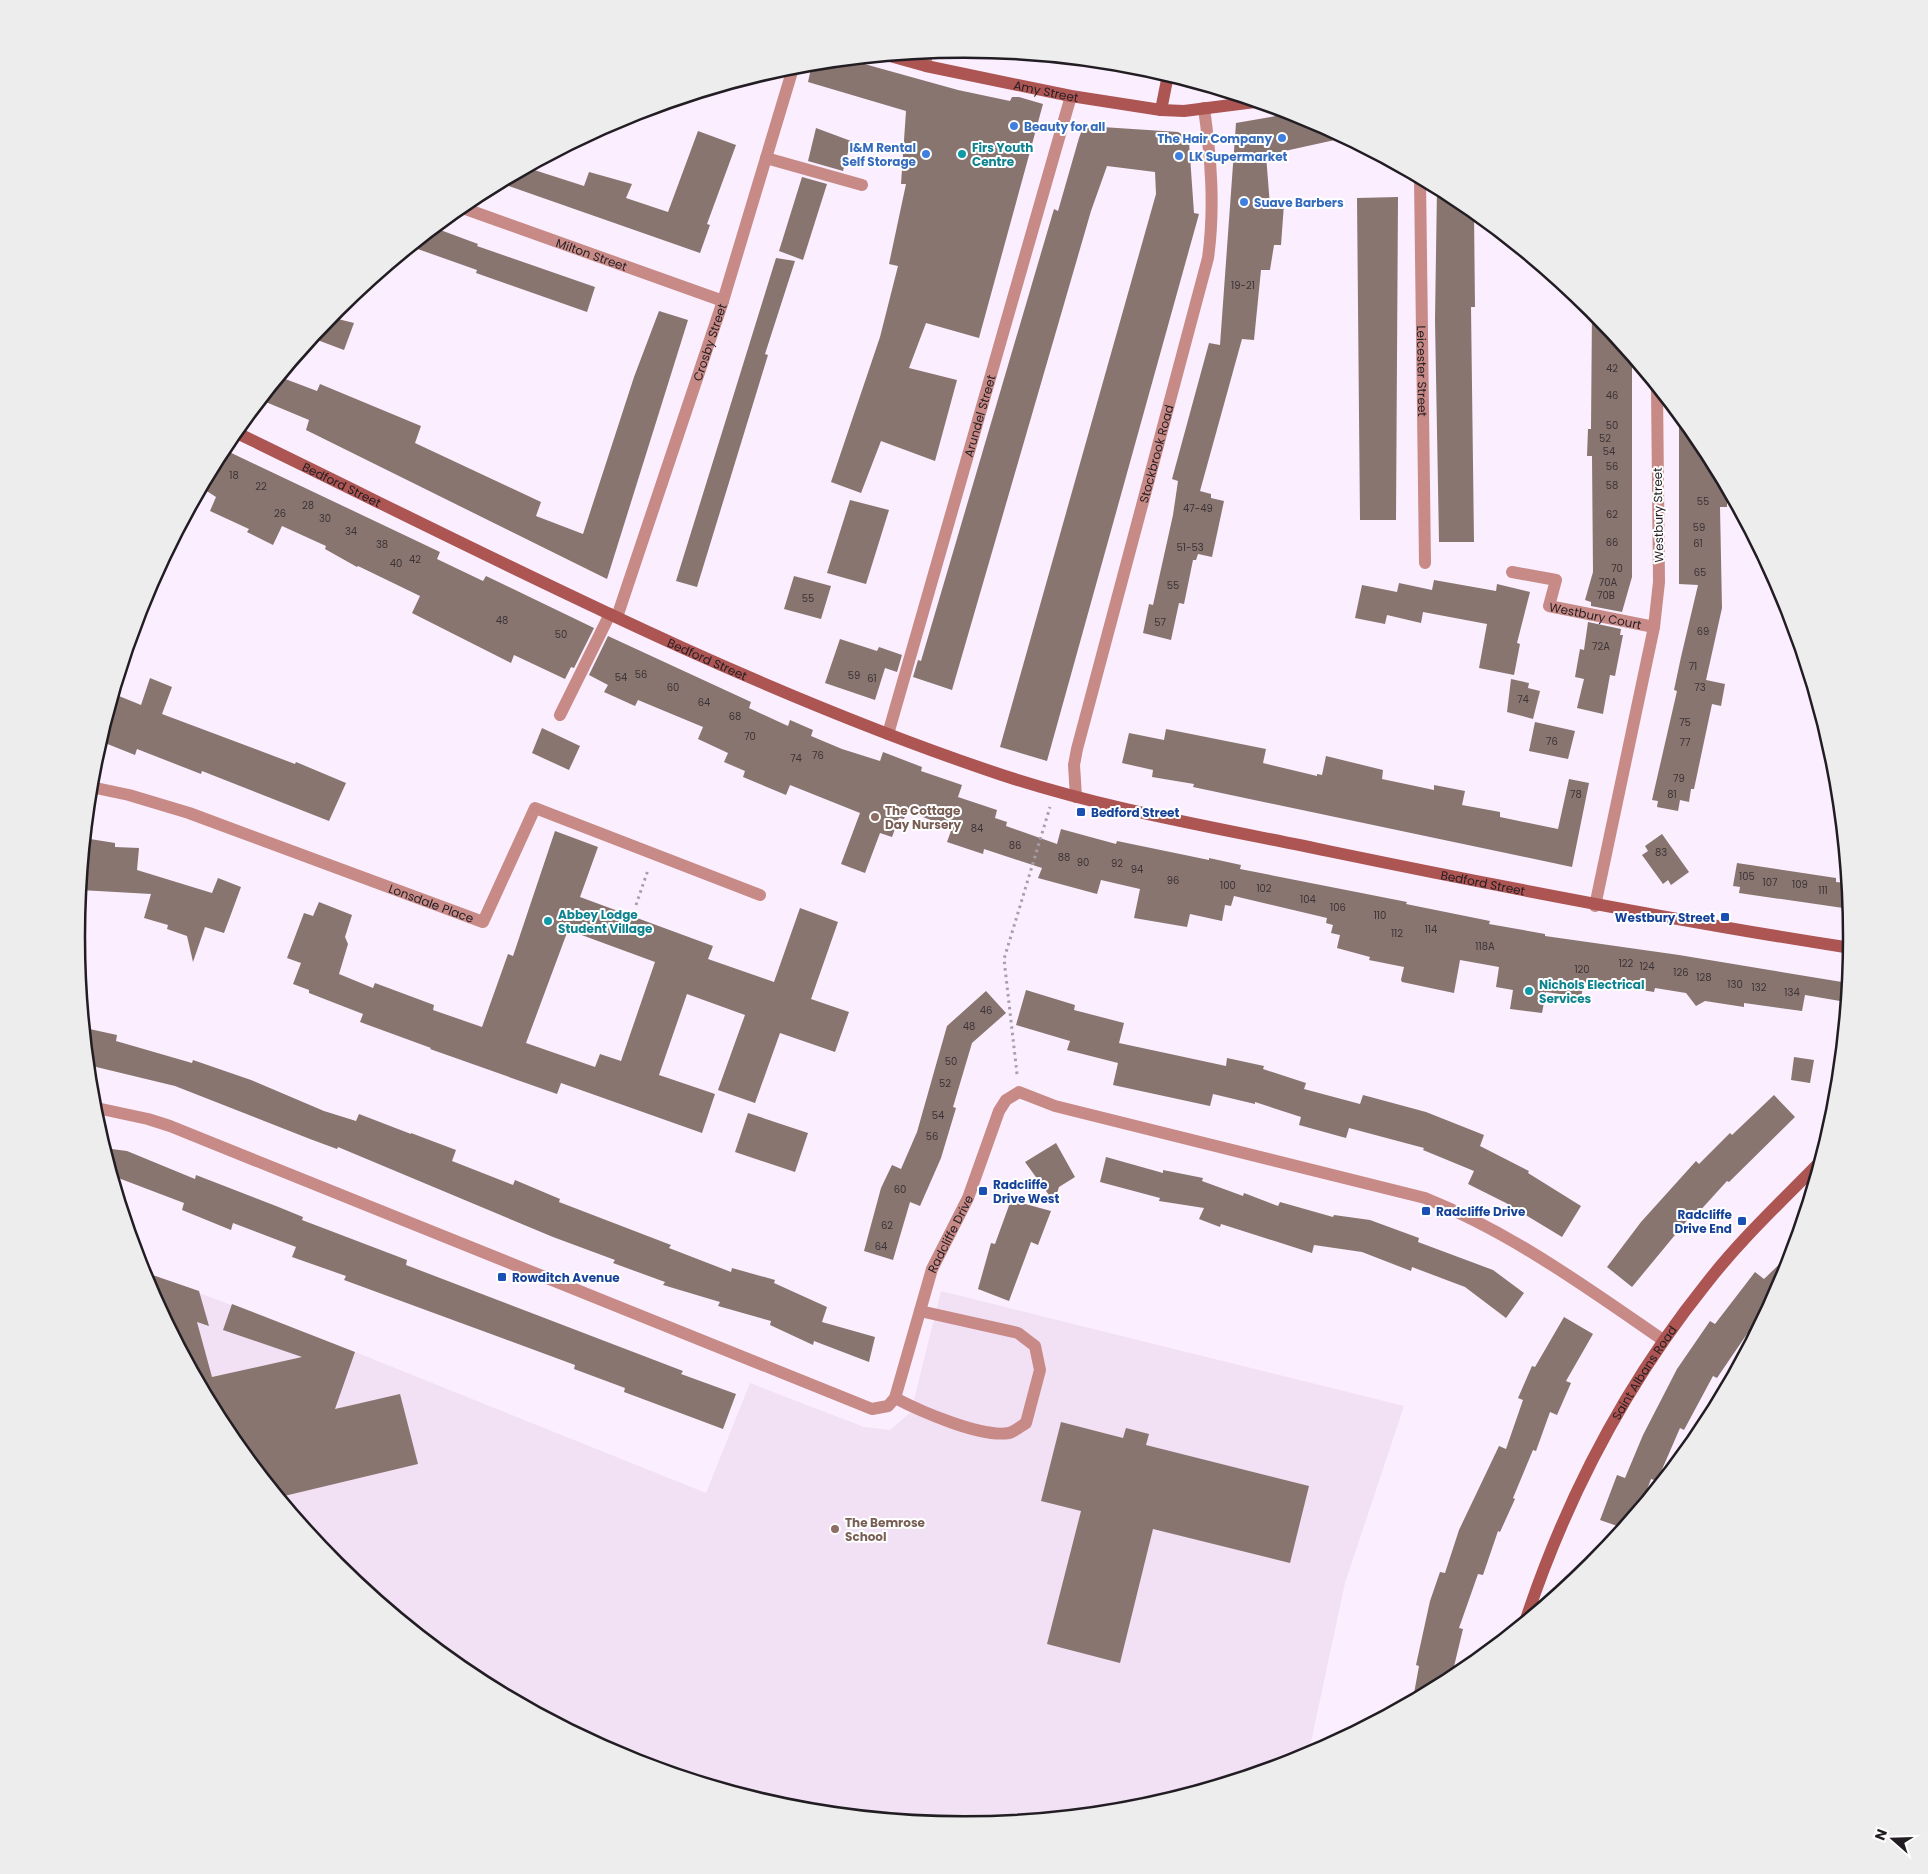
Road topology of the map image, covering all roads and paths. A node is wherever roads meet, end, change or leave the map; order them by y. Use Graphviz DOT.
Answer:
graph roads {
  1 [pos="902,59"];
  2 [pos="926,59"];
  3 [pos="926,66"];
  4 [pos="792,74"];
  5 [pos="1167,81"];
  6 [pos="1071,96"];
  7 [pos="1245,103"];
  8 [pos="1204,108"];
  9 [pos="1161,110"];
  10 [pos="766,158"];
  11 [pos="862,185"];
  12 [pos="1420,185"];
  13 [pos="469,210"];
  14 [pos="723,301"];
  15 [pos="1657,396"];
  16 [pos="242,435"];
  17 [pos="1425,563"];
  18 [pos="1512,572"];
  19 [pos="613,615"];
  20 [pos="1654,627"];
  21 [pos="560,715"];
  22 [pos="888,734"];
  23 [pos="97,788"];
  24 [pos="1056,791"];
  25 [pos="1076,797"];
  26 [pos="654,854"];
  27 [pos="760,895"];
  28 [pos="636,905"];
  29 [pos="1595,906"];
  30 [pos="1844,947"];
  31 [pos="1019,1092"];
  32 [pos="101,1109"];
  33 [pos="1813,1169"];
  34 [pos="920,1311"];
  35 [pos="1662,1340"];
  36 [pos="895,1398"];
  37 [pos="1529,1611"];
  1 -- 3 [label="street, Amy Street"];
  2 -- 3 [label="street"];
  3 -- 6 [label="street, Amy Street"];
  4 -- 10 [label="street, Crosby Street"];
  5 -- 9 [label="street"];
  6 -- 9 [label="street, Amy Street"];
  6 -- 22 [label="street, Arundel Street"];
  7 -- 8 [label="street, Amy Street"];
  8 -- 9 [label="street, Amy Street"];
  8 -- 25 [label="street, Stockbrook Road"];
  10 -- 11 [label="street"];
  10 -- 14 [label="street, Crosby Street"];
  12 -- 17 [label="street, Leicester Street"];
  13 -- 14 [label="street, Milton Street"];
  14 -- 19 [label="street, Crosby Street"];
  15 -- 20 [label="street, Westbury Street"];
  16 -- 19 [label="street, Bedford Street"];
  18 -- 20 [label="street, Westbury Court"];
  19 -- 21 [label="street, Crosby Street"];
  19 -- 22 [label="street, Bedford Street"];
  20 -- 29 [label="street, Westbury Street"];
  22 -- 24 [label="street, Bedford Street"];
  23 -- 26 [label="street, Lonsdale Place"];
  24 -- 25 [label="street, Bedford Street"];
  24 -- 31 [label="path"];
  25 -- 29 [label="street, Bedford Street"];
  26 -- 27 [label="street, Lonsdale Place"];
  26 -- 28 [label="path"];
  29 -- 30 [label="street, Bedford Street"];
  31 -- 34 [label="street, Radcliffe Drive"];
  31 -- 35 [label="street"];
  32 -- 36 [label="street"];
  33 -- 35 [label="street, Saint Albans Road"];
  34 -- 36 [label="street, Radcliffe Drive"];
  34 -- 36 [label="street"];
  35 -- 37 [label="street, Saint Albans Road"];
}
